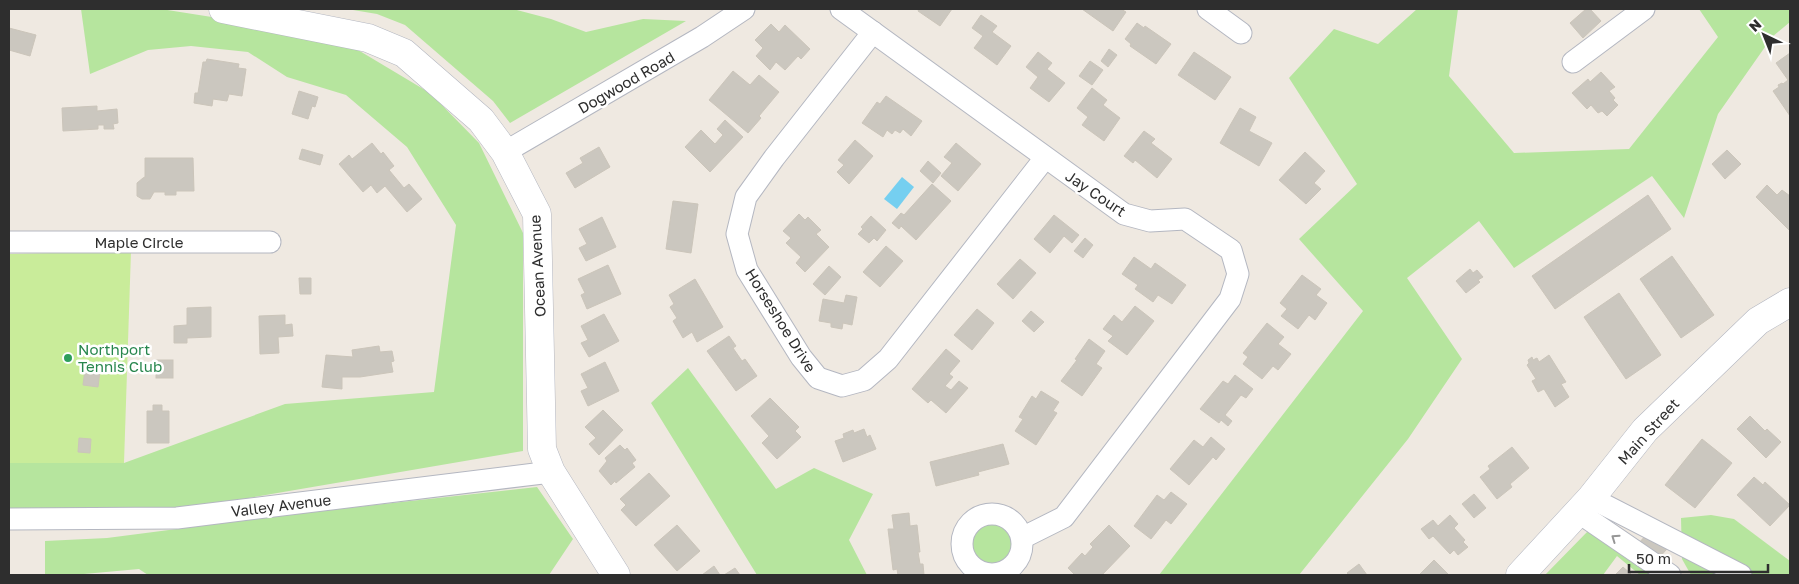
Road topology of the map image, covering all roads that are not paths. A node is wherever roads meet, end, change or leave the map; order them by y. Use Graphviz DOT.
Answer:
graph roads {
  1 [pos="223,9"];
  2 [pos="744,9"];
  3 [pos="841,9"];
  4 [pos="1208,9"];
  5 [pos="1644,9"];
  6 [pos="873,32"];
  7 [pos="1241,33"];
  8 [pos="1573,62"];
  9 [pos="506,152"];
  10 [pos="1045,158"];
  11 [pos="9,242"];
  12 [pos="270,242"];
  13 [pos="1790,302"];
  14 [pos="551,472"];
  15 [pos="1585,505"];
  16 [pos="9,519"];
  17 [pos="1022,538"];
  18 [pos="616,575"];
  19 [pos="1520,575"];
  20 [pos="1670,575"];
  21 [pos="1741,575"];
  1 -- 9 [label="main road, Ocean Avenue"];
  2 -- 9 [label="street, Dogwood Road"];
  3 -- 6 [label="street, Jay Court"];
  4 -- 7 [label="street"];
  5 -- 8 [label="street"];
  6 -- 10 [label="street, Jay Court"];
  6 -- 10 [label="street, Horseshoe Drive"];
  9 -- 14 [label="main road, Ocean Avenue"];
  10 -- 17 [label="street, Jay Court"];
  11 -- 12 [label="street, Maple Circle"];
  13 -- 15 [label="main road, Main Street"];
  14 -- 16 [label="street, Valley Avenue"];
  14 -- 18 [label="main road, Ocean Avenue"];
  15 -- 19 [label="main road, Main Street"];
  20 -- 15 [label="street, one-way"];
  15 -- 21 [label="street"];
}
